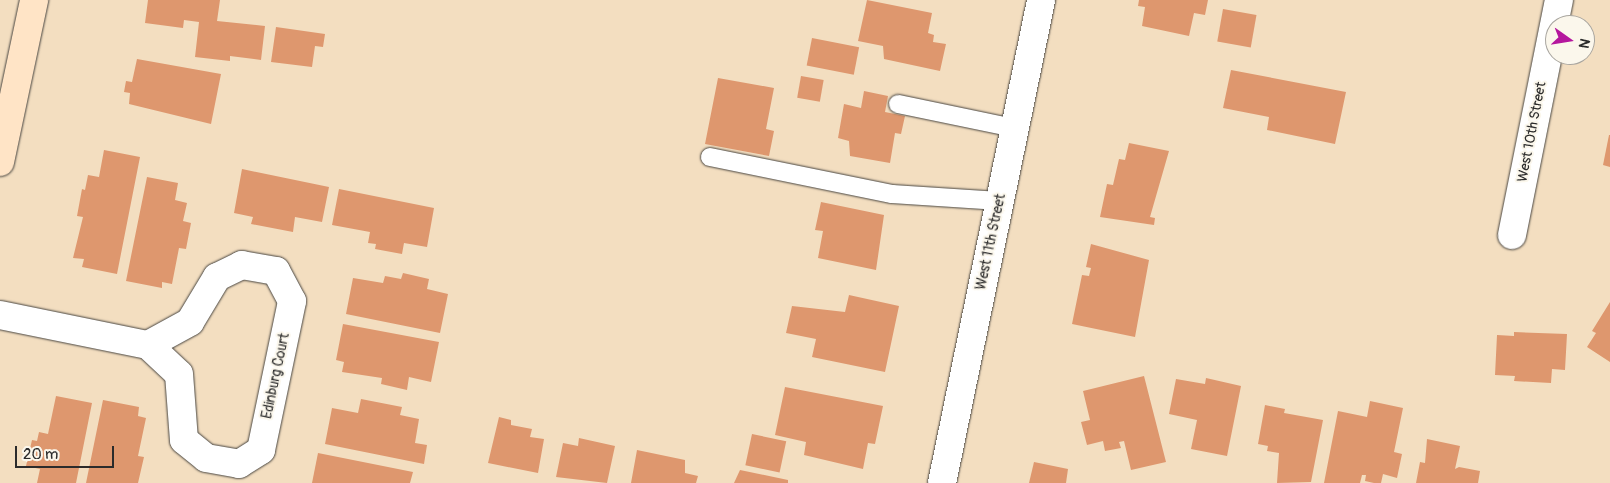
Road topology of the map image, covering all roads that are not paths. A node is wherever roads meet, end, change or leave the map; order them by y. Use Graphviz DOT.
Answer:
graph roads {
  1 [pos="34,0"];
  2 [pos="1041,0"];
  3 [pos="1559,0"];
  4 [pos="898,104"];
  5 [pos="1014,128"];
  6 [pos="710,157"];
  7 [pos="0,162"];
  8 [pos="1000,200"];
  9 [pos="1512,235"];
  10 [pos="0,315"];
  11 [pos="148,345"];
  12 [pos="942,483"];
  1 -- 7 [label="street"];
  2 -- 5 [label="street, West 11th Street"];
  3 -- 9 [label="street, West 10th Street"];
  4 -- 5 [label="lane"];
  5 -- 8 [label="street, West 11th Street"];
  6 -- 8 [label="lane"];
  8 -- 12 [label="street, West 11th Street"];
  10 -- 11 [label="street"];
  11 -- 11 [label="street, Edinburg Court"];
}
